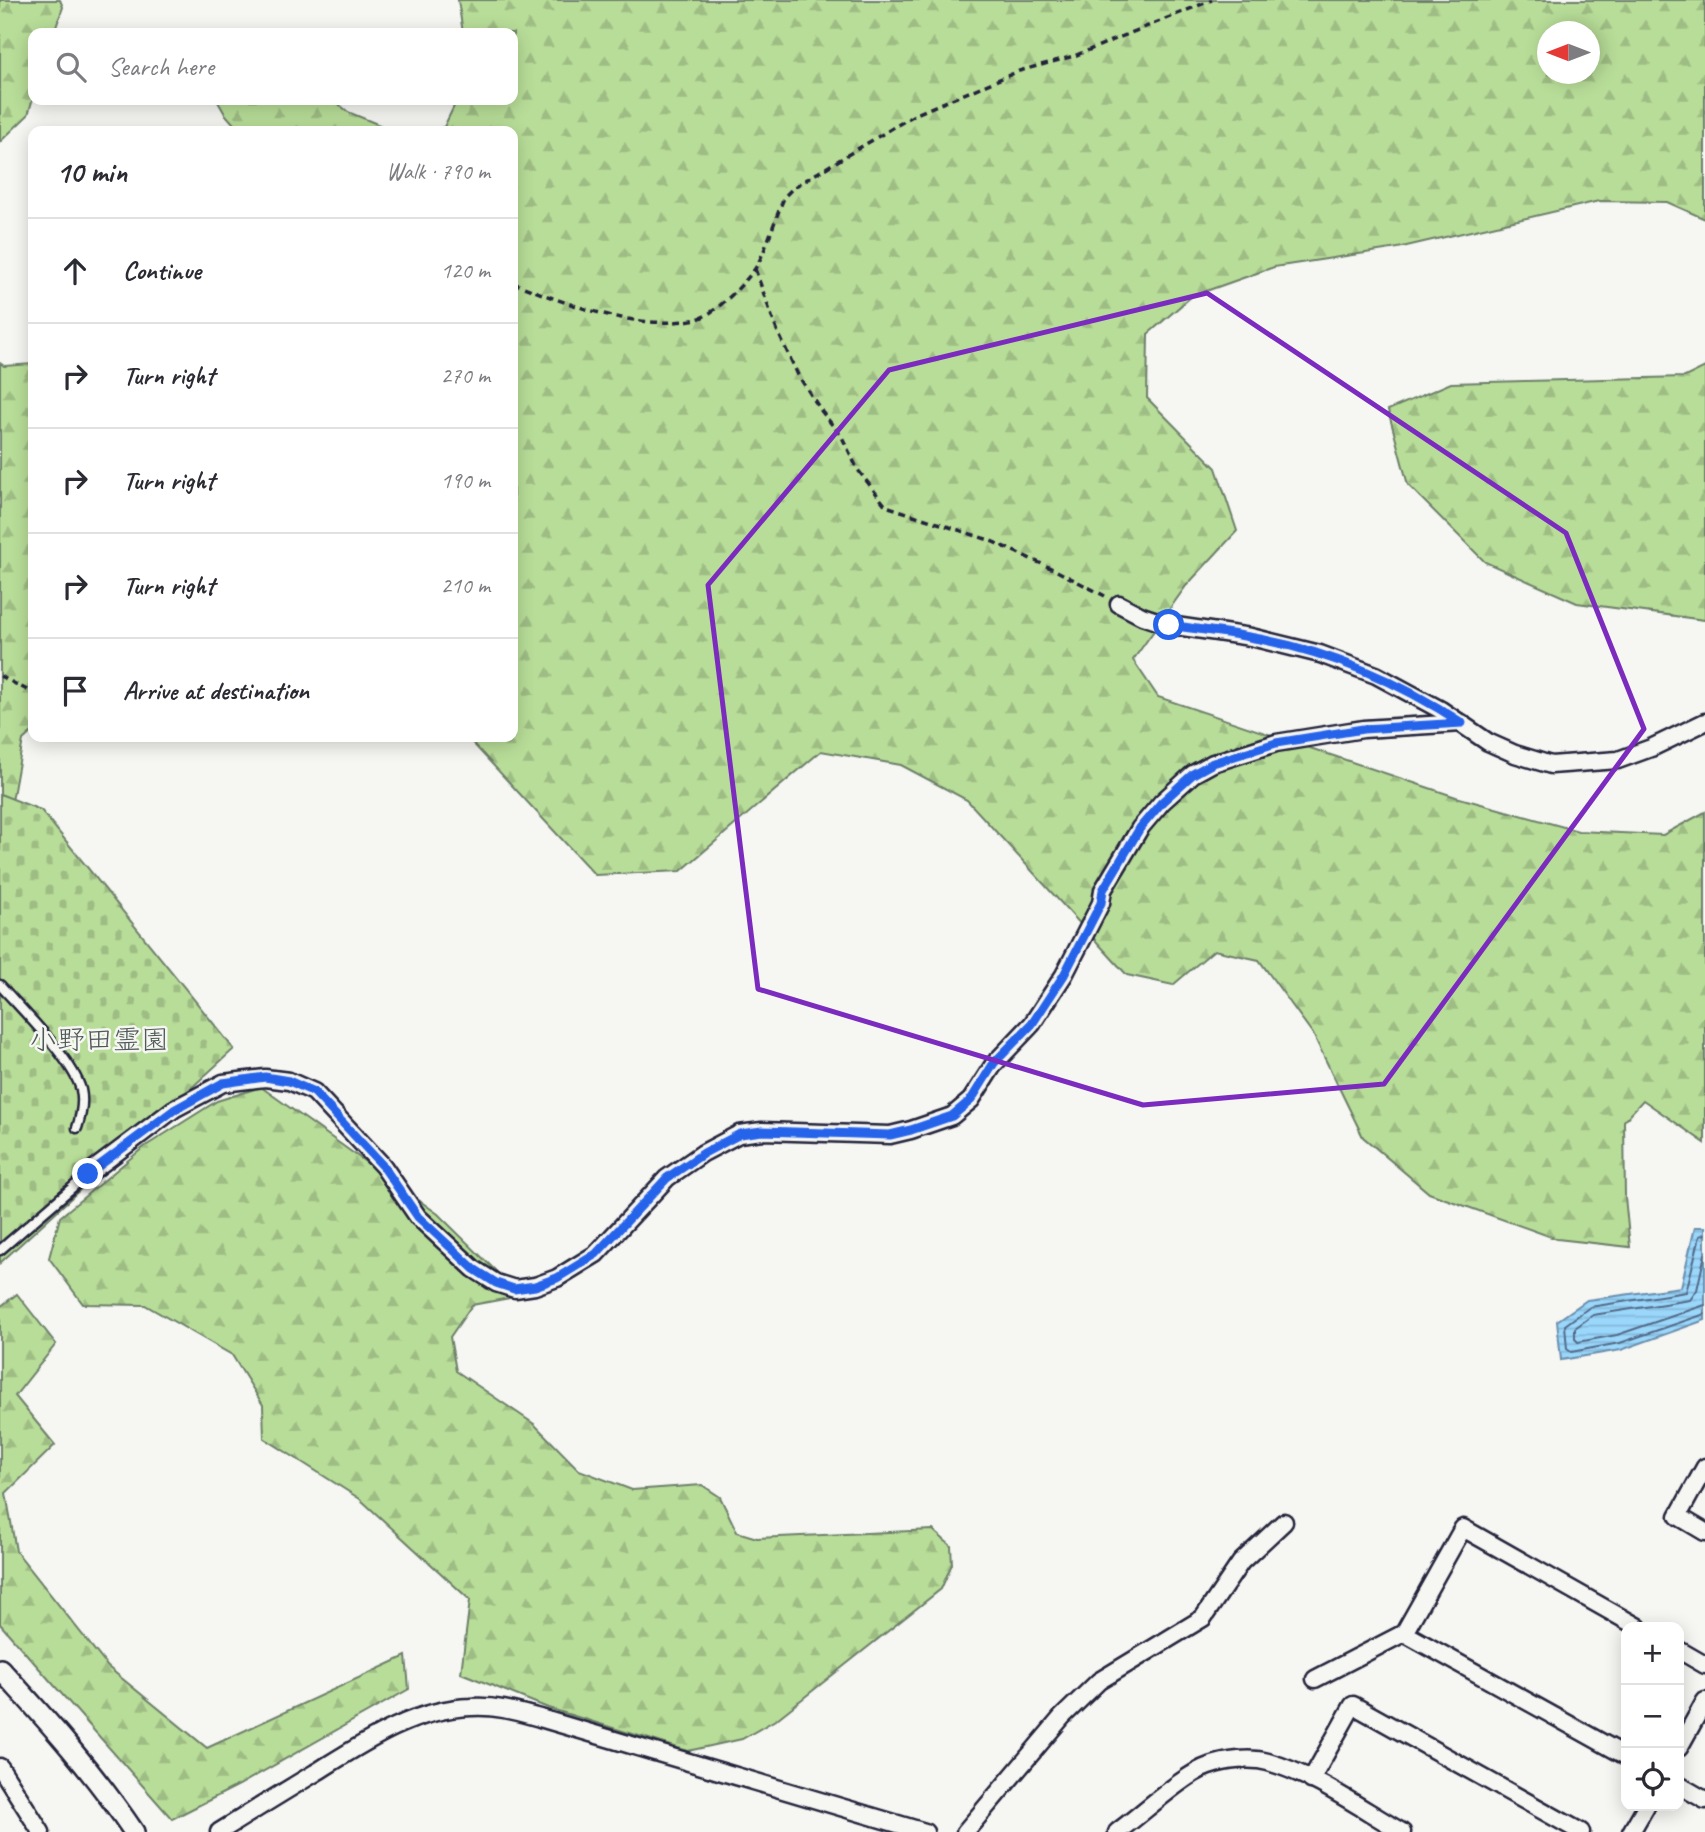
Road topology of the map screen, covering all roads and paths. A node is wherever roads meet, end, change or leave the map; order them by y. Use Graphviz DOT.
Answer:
graph roads {
  1 [pos="1212,0"];
  2 [pos="755,268"];
  3 [pos="518,285"];
  4 [pos="1119,604"];
  5 [pos="0,676"];
  6 [pos="28,691"];
  7 [pos="1705,722"];
  8 [pos="1462,723"];
  9 [pos="0,985"];
  10 [pos="77,1128"];
  11 [pos="88,1174"];
  12 [pos="0,1250"];
  13 [pos="1705,1467"];
  14 [pos="1284,1522"];
  15 [pos="1705,1532"];
  16 [pos="1629,1622"];
  17 [pos="1404,1633"];
  18 [pos="1684,1653"];
  19 [pos="1705,1665"];
  20 [pos="0,1669"];
  21 [pos="1315,1679"];
  22 [pos="1705,1702"];
  23 [pos="1684,1739"];
  24 [pos="1621,1753"];
  25 [pos="0,1767"];
  26 [pos="1311,1780"];
  27 [pos="5,1786"];
  28 [pos="1684,1788"];
  29 [pos="1705,1800"];
  30 [pos="1643,1811"];
  31 [pos="41,1832"];
  32 [pos="134,1832"];
  33 [pos="219,1832"];
  34 [pos="925,1832"];
  35 [pos="965,1832"];
  36 [pos="1117,1832"];
  37 [pos="1402,1832"];
  38 [pos="1581,1832"];
  39 [pos="1631,1832"];
  1 -- 2 [label="path"];
  2 -- 3 [label="path"];
  2 -- 4 [label="path"];
  4 -- 8 [label="street"];
  5 -- 6 [label="path"];
  7 -- 8 [label="street"];
  8 -- 11 [label="street"];
  9 -- 10 [label="lane"];
  11 -- 12 [label="lane"];
  13 -- 15 [label="street"];
  14 -- 35 [label="street"];
  16 -- 17 [label="street"];
  17 -- 21 [label="street"];
  17 -- 24 [label="street"];
  18 -- 19 [label="street"];
  20 -- 32 [label="street"];
  22 -- 23 [label="street"];
  25 -- 27 [label="street"];
  26 -- 36 [label="street"];
  26 -- 37 [label="street"];
  26 -- 38 [label="street"];
  27 -- 31 [label="street"];
  28 -- 29 [label="street"];
  30 -- 39 [label="street"];
  33 -- 34 [label="street"];
}
